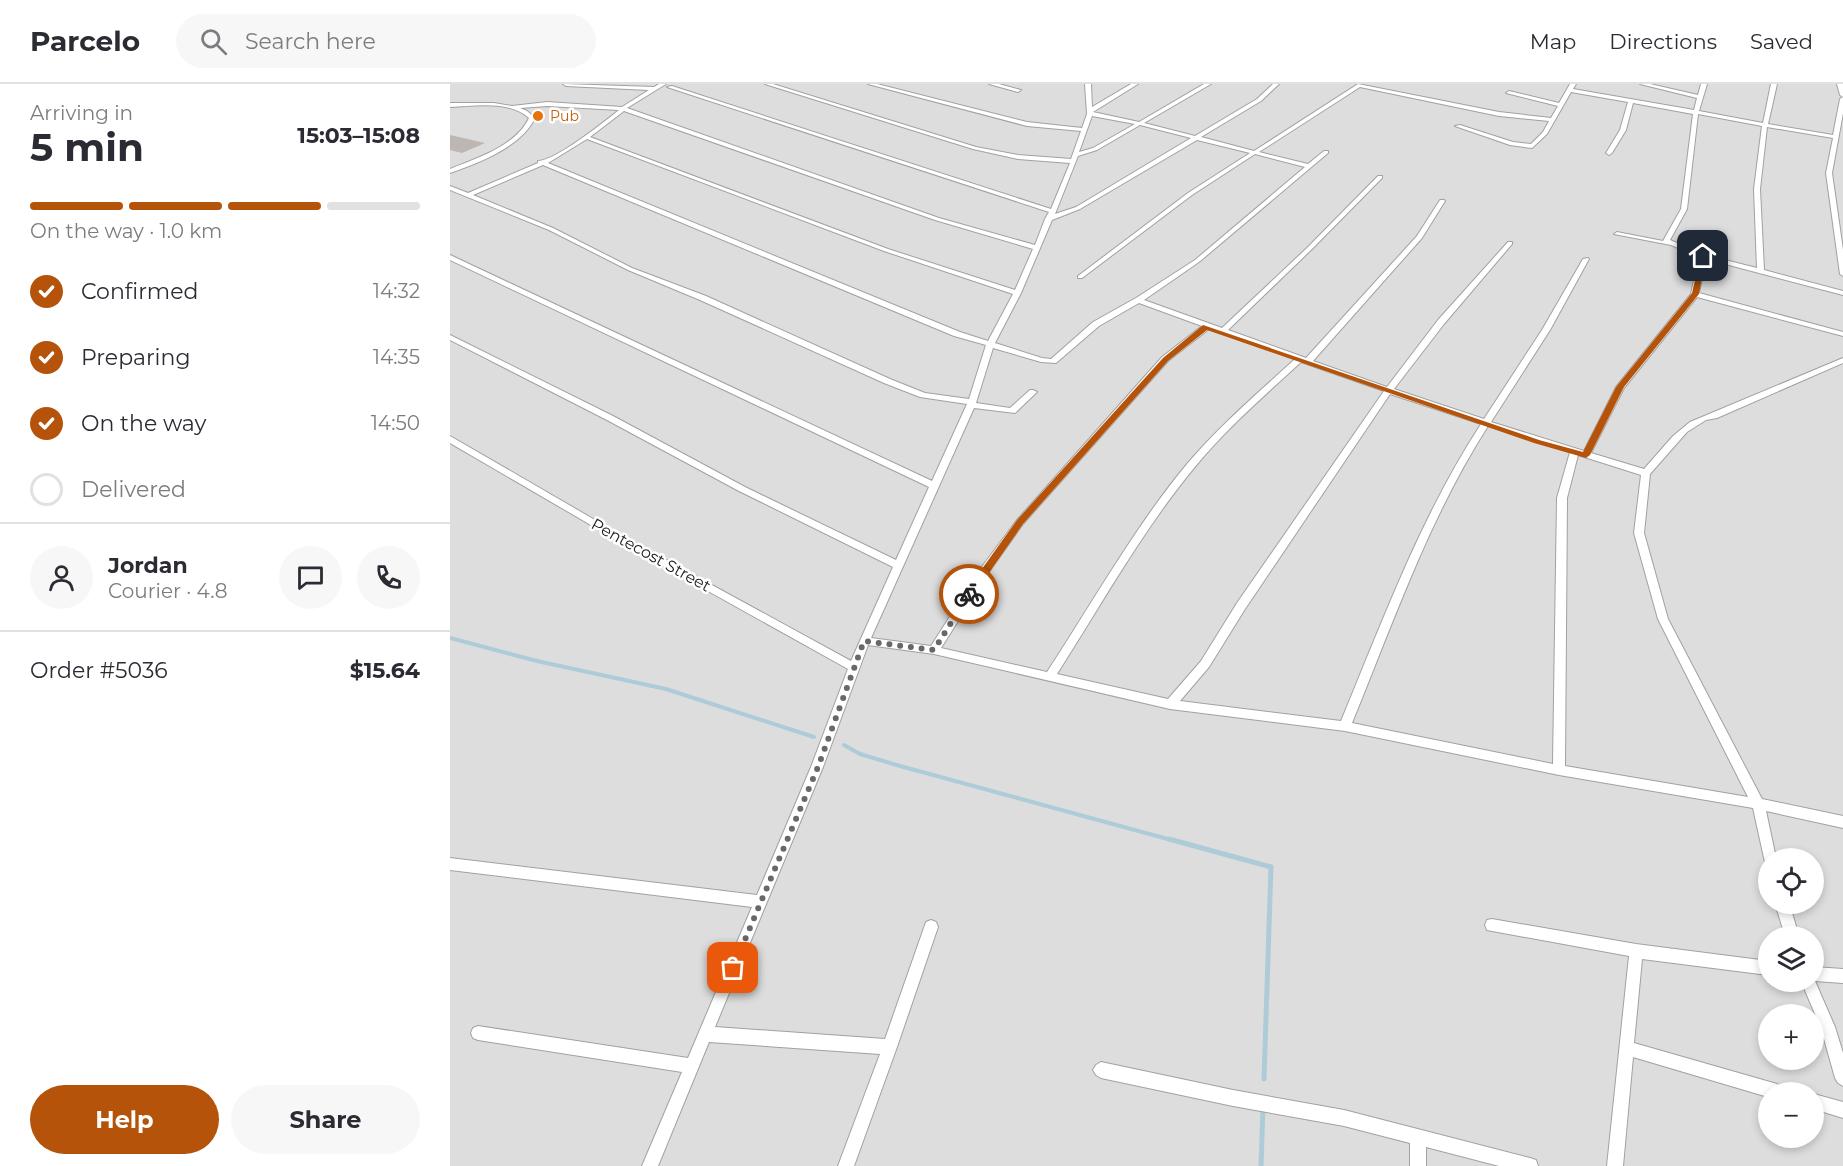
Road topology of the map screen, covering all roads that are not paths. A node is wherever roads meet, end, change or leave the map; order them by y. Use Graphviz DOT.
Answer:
graph roads {
  1 [pos="566,84"];
  2 [pos="768,84"];
  3 [pos="871,84"];
  4 [pos="992,84"];
  5 [pos="1088,84"];
  6 [pos="1135,84"];
  7 [pos="1208,84"];
  8 [pos="1276,84"];
  9 [pos="1360,84"];
  10 [pos="1643,84"];
  11 [pos="1704,84"];
  12 [pos="1774,84"];
  13 [pos="1840,84"];
  14 [pos="666,85"];
  15 [pos="1572,87"];
  16 [pos="655,89"];
  17 [pos="1018,90"];
  18 [pos="1509,93"];
  19 [pos="1701,97"];
  20 [pos="1843,97"];
  21 [pos="1631,100"];
  22 [pos="450,105"];
  23 [pos="1562,105"];
  24 [pos="514,107"];
  25 [pos="624,109"];
  26 [pos="1090,112"];
  27 [pos="1698,112"];
  28 [pos="1552,120"];
  29 [pos="1138,123"];
  30 [pos="1765,124"];
  31 [pos="1458,126"];
  32 [pos="1085,130"];
  33 [pos="586,137"];
  34 [pos="1834,137"];
  35 [pos="1196,138"];
  36 [pos="1326,152"];
  37 [pos="1255,153"];
  38 [pos="1609,153"];
  39 [pos="1074,158"];
  40 [pos="540,162"];
  41 [pos="1308,166"];
  42 [pos="450,171"];
  43 [pos="1380,177"];
  44 [pos="450,188"];
  45 [pos="470,194"];
  46 [pos="1442,201"];
  47 [pos="1050,215"];
  48 [pos="1617,234"];
  49 [pos="1510,243"];
  50 [pos="1668,244"];
  51 [pos="1840,247"];
  52 [pos="1036,248"];
  53 [pos="1703,256"];
  54 [pos="450,257"];
  55 [pos="1586,259"];
  56 [pos="1761,270"];
  57 [pos="1843,274"];
  58 [pos="1080,277"];
  59 [pos="1017,293"];
  60 [pos="1843,293"];
  61 [pos="1695,294"];
  62 [pos="1139,300"];
  63 [pos="1206,327"];
  64 [pos="1222,332"];
  65 [pos="1843,334"];
  66 [pos="450,337"];
  67 [pos="990,345"];
  68 [pos="1304,360"];
  69 [pos="1843,360"];
  70 [pos="1388,390"];
  71 [pos="1033,392"];
  72 [pos="971,404"];
  73 [pos="1488,422"];
  74 [pos="450,439"];
  75 [pos="1580,454"];
  76 [pos="1646,473"];
  77 [pos="933,485"];
  78 [pos="897,565"];
  79 [pos="864,641"];
  80 [pos="934,650"];
  81 [pos="854,667"];
  82 [pos="1051,675"];
  83 [pos="1170,704"];
  84 [pos="1345,726"];
  85 [pos="1559,770"];
  86 [pos="1758,804"];
  87 [pos="1843,822"];
  88 [pos="1768,848"];
  89 [pos="450,864"];
  90 [pos="760,902"];
  91 [pos="1491,925"];
  92 [pos="932,927"];
  93 [pos="1636,951"];
  94 [pos="1758,967"];
  95 [pos="1824,975"];
  96 [pos="1843,976"];
  97 [pos="1813,992"];
  98 [pos="478,1033"];
  99 [pos="706,1034"];
  100 [pos="890,1047"];
  101 [pos="1626,1048"];
  102 [pos="692,1066"];
  103 [pos="1101,1070"];
  104 [pos="1843,1078"];
  105 [pos="1758,1086"];
  106 [pos="1824,1105"];
  107 [pos="1843,1110"];
  108 [pos="1418,1137"];
  109 [pos="650,1166"];
  110 [pos="846,1166"];
  111 [pos="1418,1166"];
  112 [pos="1530,1166"];
  113 [pos="1615,1166"];
  1 -- 16 [label="street"];
  2 -- 39 [label="street"];
  3 -- 32 [label="street"];
  4 -- 17 [label="street"];
  5 -- 26 [label="street"];
  6 -- 26 [label="street"];
  7 -- 29 [label="street"];
  8 -- 35 [label="street"];
  9 -- 28 [label="street"];
  9 -- 37 [label="street"];
  10 -- 19 [label="street"];
  11 -- 19 [label="street"];
  12 -- 30 [label="street"];
  13 -- 20 [label="street"];
  14 -- 16 [label="street"];
  14 -- 47 [label="street"];
  15 -- 21 [label="street"];
  15 -- 23 [label="street"];
  16 -- 25 [label="street"];
  18 -- 23 [label="street"];
  19 -- 27 [label="street"];
  20 -- 34 [label="street"];
  21 -- 27 [label="street"];
  21 -- 38 [label="street"];
  22 -- 24 [label="street"];
  23 -- 28 [label="street"];
  24 -- 25 [label="street"];
  24 -- 42 [label="street"];
  25 -- 33 [label="street"];
  25 -- 52 [label="street"];
  26 -- 29 [label="street"];
  26 -- 32 [label="street"];
  27 -- 30 [label="street"];
  27 -- 50 [label="street"];
  28 -- 31 [label="street"];
  29 -- 35 [label="street"];
  29 -- 39 [label="street"];
  30 -- 34 [label="street"];
  30 -- 56 [label="street"];
  32 -- 39 [label="street"];
  33 -- 40 [label="street"];
  33 -- 59 [label="street"];
  34 -- 51 [label="street"];
  35 -- 37 [label="street"];
  35 -- 47 [label="street"];
  36 -- 41 [label="street"];
  37 -- 41 [label="street"];
  37 -- 58 [label="street"];
  39 -- 47 [label="street"];
  40 -- 45 [label="street"];
  40 -- 67 [label="street"];
  41 -- 62 [label="street"];
  43 -- 64 [label="street"];
  44 -- 45 [label="street"];
  45 -- 72 [label="street"];
  46 -- 68 [label="street"];
  47 -- 52 [label="street"];
  48 -- 50 [label="street"];
  49 -- 70 [label="street"];
  50 -- 53 [label="street"];
  51 -- 57 [label="street"];
  52 -- 59 [label="street"];
  53 -- 56 [label="street"];
  53 -- 61 [label="street"];
  54 -- 77 [label="street"];
  55 -- 73 [label="street"];
  56 -- 60 [label="street"];
  59 -- 67 [label="street"];
  61 -- 65 [label="street"];
  61 -- 75 [label="street"];
  62 -- 63 [label="street"];
  62 -- 67 [label="street"];
  63 -- 64 [label="street"];
  63 -- 80 [label="street"];
  64 -- 68 [label="street"];
  66 -- 78 [label="street"];
  67 -- 72 [label="street"];
  68 -- 70 [label="street"];
  68 -- 82 [label="street"];
  69 -- 76 [label="street"];
  70 -- 73 [label="street"];
  70 -- 83 [label="street"];
  71 -- 72 [label="street"];
  72 -- 77 [label="street"];
  73 -- 75 [label="street"];
  73 -- 84 [label="street"];
  74 -- 81 [label="street, Pentecost Street"];
  75 -- 76 [label="street"];
  75 -- 85 [label="street"];
  76 -- 86 [label="street"];
  77 -- 78 [label="street"];
  78 -- 79 [label="street"];
  79 -- 80 [label="street"];
  79 -- 81 [label="street"];
  80 -- 82 [label="street"];
  81 -- 90 [label="street"];
  82 -- 83 [label="street"];
  83 -- 84 [label="street"];
  84 -- 85 [label="street"];
  85 -- 86 [label="street"];
  86 -- 87 [label="street"];
  86 -- 88 [label="street"];
  89 -- 90 [label="street"];
  90 -- 99 [label="street"];
  91 -- 93 [label="street"];
  92 -- 100 [label="street"];
  93 -- 94 [label="street"];
  93 -- 101 [label="street"];
  95 -- 96 [label="street"];
  97 -- 104 [label="street"];
  98 -- 102 [label="street"];
  99 -- 100 [label="street"];
  99 -- 102 [label="street"];
  100 -- 110 [label="street"];
  101 -- 105 [label="street"];
  101 -- 113 [label="street"];
  102 -- 109 [label="street"];
  103 -- 108 [label="street"];
  106 -- 107 [label="street"];
  108 -- 111 [label="street"];
  108 -- 112 [label="street"];
}
